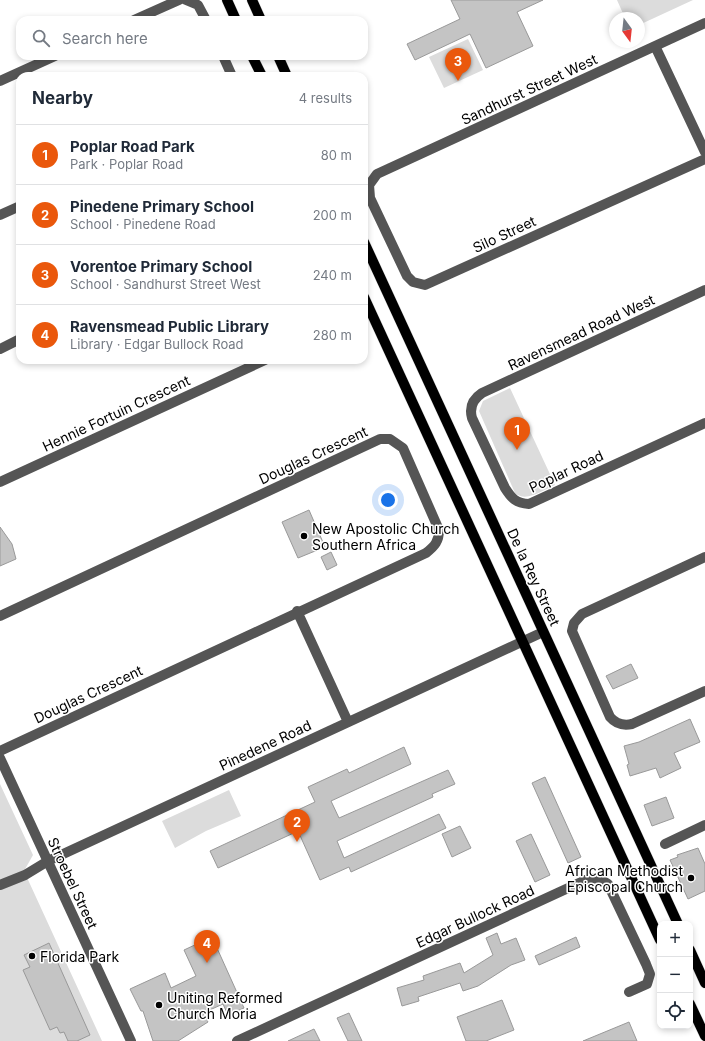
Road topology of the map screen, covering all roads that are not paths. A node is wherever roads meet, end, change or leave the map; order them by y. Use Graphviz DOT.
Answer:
graph roads {
  1 [pos="179,0"];
  2 [pos="186,0"];
  3 [pos="227,0"];
  4 [pos="252,0"];
  5 [pos="143,16"];
  6 [pos="204,16"];
  7 [pos="234,16"];
  8 [pos="259,16"];
  9 [pos="705,23"];
  10 [pos="655,46"];
  11 [pos="46,60"];
  12 [pos="225,60"];
  13 [pos="254,60"];
  14 [pos="280,60"];
  15 [pos="20,72"];
  16 [pos="230,72"];
  17 [pos="260,72"];
  18 [pos="285,72"];
  19 [pos="16,74"];
  20 [pos="0,81"];
  21 [pos="705,152"];
  22 [pos="705,159"];
  23 [pos="369,185"];
  24 [pos="16,208"];
  25 [pos="0,215"];
  26 [pos="368,251"];
  27 [pos="705,290"];
  28 [pos="368,306"];
  29 [pos="16,341"];
  30 [pos="0,348"];
  31 [pos="256,364"];
  32 [pos="472,404"];
  33 [pos="705,423"];
  34 [pos="0,482"];
  35 [pos="705,558"];
  36 [pos="298,611"];
  37 [pos="0,616"];
  38 [pos="543,632"];
  39 [pos="524,641"];
  40 [pos="705,691"];
  41 [pos="348,722"];
  42 [pos="0,751"];
  43 [pos="0,758"];
  44 [pos="705,825"];
  45 [pos="665,844"];
  46 [pos="48,861"];
  47 [pos="0,885"];
  48 [pos="677,921"];
  49 [pos="657,933"];
  50 [pos="693,957"];
  51 [pos="705,983"];
  52 [pos="629,992"];
  53 [pos="693,1010"];
  54 [pos="705,1036"];
  55 [pos="132,1041"];
  56 [pos="237,1041"];
  1 -- 5 [label="street"];
  2 -- 6 [label="street"];
  3 -- 7 [label="main road"];
  4 -- 8 [label="main road"];
  9 -- 10 [label="street, Sandhurst Street West"];
  10 -- 21 [label="street"];
  10 -- 23 [label="street, Sandhurst Street West"];
  11 -- 15 [label="street"];
  12 -- 16 [label="street"];
  13 -- 17 [label="main road"];
  14 -- 18 [label="main road"];
  19 -- 20 [label="street"];
  22 -- 23 [label="street, Silo Street"];
  24 -- 25 [label="street"];
  26 -- 38 [label="main road, De la Rey Street"];
  27 -- 32 [label="street, Ravensmead Road West"];
  28 -- 39 [label="main road"];
  29 -- 30 [label="street"];
  31 -- 34 [label="street, Hennie Fortuin Crescent"];
  32 -- 33 [label="street, Poplar Road"];
  35 -- 40 [label="street"];
  36 -- 37 [label="street, Douglas Crescent"];
  36 -- 41 [label="street"];
  36 -- 42 [label="street, Douglas Crescent"];
  38 -- 39 [label="street, Pinedene Road"];
  38 -- 48 [label="main road, De la Rey Street"];
  39 -- 41 [label="street, Pinedene Road"];
  39 -- 49 [label="main road"];
  41 -- 46 [label="street, Pinedene Road"];
  43 -- 46 [label="street, Stroebel Street"];
  44 -- 45 [label="street"];
  46 -- 47 [label="street, Pinedene Road"];
  46 -- 55 [label="street, Stroebel Street"];
  50 -- 51 [label="main road"];
  52 -- 56 [label="street, Edgar Bullock Road"];
  53 -- 54 [label="main road"];
}
